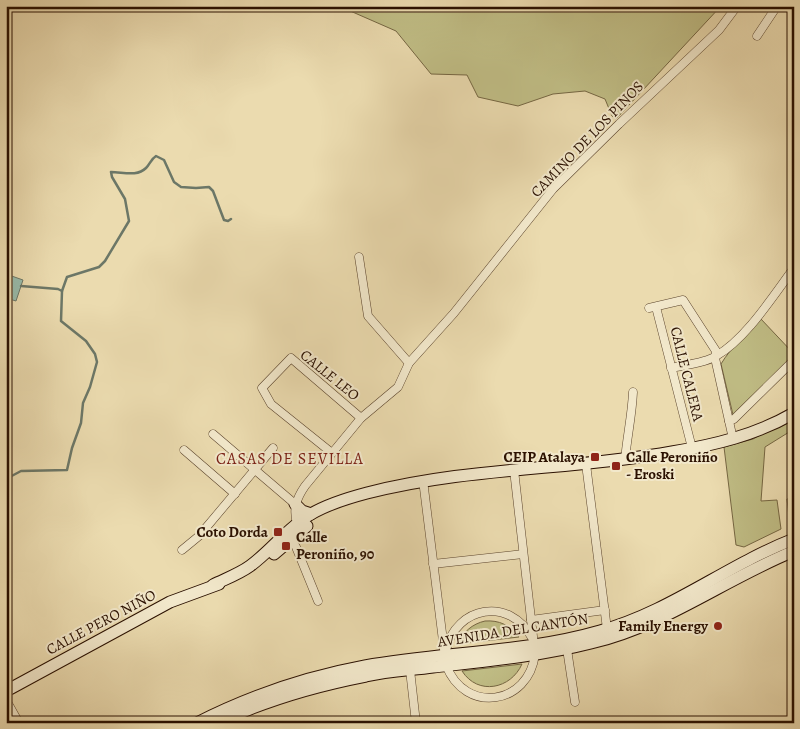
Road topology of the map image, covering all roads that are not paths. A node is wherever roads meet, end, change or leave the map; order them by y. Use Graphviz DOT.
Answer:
graph roads {
  1 [pos="737,6"];
  2 [pos="777,6"];
  3 [pos="758,36"];
  4 [pos="358,257"];
  5 [pos="794,268"];
  6 [pos="715,358"];
  7 [pos="794,360"];
  8 [pos="409,363"];
  9 [pos="671,368"];
  10 [pos="633,392"];
  11 [pos="794,408"];
  12 [pos="794,413"];
  13 [pos="361,418"];
  14 [pos="729,420"];
  15 [pos="764,427"];
  16 [pos="213,434"];
  17 [pos="733,439"];
  18 [pos="273,448"];
  19 [pos="692,448"];
  20 [pos="184,450"];
  21 [pos="332,453"];
  22 [pos="625,460"];
  23 [pos="586,464"];
  24 [pos="255,470"];
  25 [pos="514,470"];
  26 [pos="423,480"];
  27 [pos="404,484"];
  28 [pos="234,494"];
  29 [pos="295,504"];
  30 [pos="336,509"];
  31 [pos="311,514"];
  32 [pos="296,524"];
  33 [pos="291,539"];
  34 [pos="794,539"];
  35 [pos="182,550"];
  36 [pos="794,550"];
  37 [pos="523,554"];
  38 [pos="270,557"];
  39 [pos="433,564"];
  40 [pos="213,585"];
  41 [pos="318,601"];
  42 [pos="605,610"];
  43 [pos="531,620"];
  44 [pos="610,628"];
  45 [pos="567,648"];
  46 [pos="535,649"];
  47 [pos="446,661"];
  48 [pos="410,670"];
  49 [pos="367,671"];
  50 [pos="6,691"];
  51 [pos="6,700"];
  52 [pos="575,702"];
  53 [pos="208,721"];
  54 [pos="19,723"];
  55 [pos="416,723"];
  1 -- 8 [label="street, CAMINO DE LOS PINOS"];
  2 -- 3 [label="street"];
  4 -- 8 [label="street"];
  5 -- 6 [label="street"];
  6 -- 9 [label="street"];
  6 -- 9 [label="street, CALLE CALERA"];
  6 -- 14 [label="street"];
  7 -- 14 [label="street"];
  8 -- 13 [label="street, CAMINO DE LOS PINOS"];
  9 -- 19 [label="street, CALLE CALERA"];
  10 -- 22 [label="street"];
  11 -- 15 [label="street, CALLE PERO NIÑO"];
  12 -- 15 [label="street, CALLE PERO NIÑO"];
  13 -- 21 [label="street, CAMINO DE LOS PINOS"];
  13 -- 21 [label="street, CALLE LEO"];
  14 -- 17 [label="street"];
  15 -- 17 [label="street, CALLE PERO NIÑO"];
  16 -- 24 [label="street"];
  17 -- 19 [label="street, CALLE PERO NIÑO"];
  18 -- 24 [label="street"];
  19 -- 22 [label="street, CALLE PERO NIÑO"];
  20 -- 28 [label="street"];
  21 -- 29 [label="street, CAMINO DE LOS PINOS"];
  22 -- 23 [label="street, CALLE PERO NIÑO"];
  23 -- 25 [label="street, CALLE PERO NIÑO"];
  23 -- 42 [label="street"];
  24 -- 28 [label="street"];
  24 -- 29 [label="street"];
  25 -- 26 [label="street, CALLE PERO NIÑO"];
  25 -- 37 [label="street"];
  26 -- 27 [label="street, CALLE PERO NIÑO"];
  26 -- 39 [label="street"];
  27 -- 30 [label="street, CALLE PERO NIÑO"];
  27 -- 31 [label="street, CALLE PERO NIÑO"];
  28 -- 35 [label="street"];
  29 -- 31 [label="street"];
  29 -- 32 [label="street"];
  30 -- 32 [label="street"];
  30 -- 33 [label="street, CALLE PERO NIÑO"];
  31 -- 32 [label="street, CALLE PERO NIÑO"];
  32 -- 38 [label="street"];
  32 -- 40 [label="street, CALLE PERO NIÑO"];
  33 -- 38 [label="street, CALLE PERO NIÑO"];
  33 -- 41 [label="street"];
  34 -- 44 [label="street, AVENIDA DEL CANTÓN"];
  36 -- 45 [label="street, AVENIDA DEL CANTÓN"];
  37 -- 39 [label="street"];
  37 -- 43 [label="street"];
  38 -- 40 [label="street, CALLE PERO NIÑO"];
  39 -- 47 [label="street"];
  40 -- 50 [label="street, CALLE PERO NIÑO"];
  42 -- 43 [label="street"];
  42 -- 44 [label="street"];
  43 -- 46 [label="street"];
  44 -- 46 [label="street, AVENIDA DEL CANTÓN"];
  45 -- 46 [label="street, AVENIDA DEL CANTÓN"];
  45 -- 52 [label="street"];
  46 -- 47 [label="street, AVENIDA DEL CANTÓN"];
  46 -- 47 [label="street"];
  46 -- 47 [label="street"];
  47 -- 48 [label="street, AVENIDA DEL CANTÓN"];
  47 -- 49 [label="street, AVENIDA DEL CANTÓN"];
  48 -- 49 [label="street, AVENIDA DEL CANTÓN"];
  48 -- 55 [label="street"];
  49 -- 53 [label="street"];
  51 -- 54 [label="street"];
}
